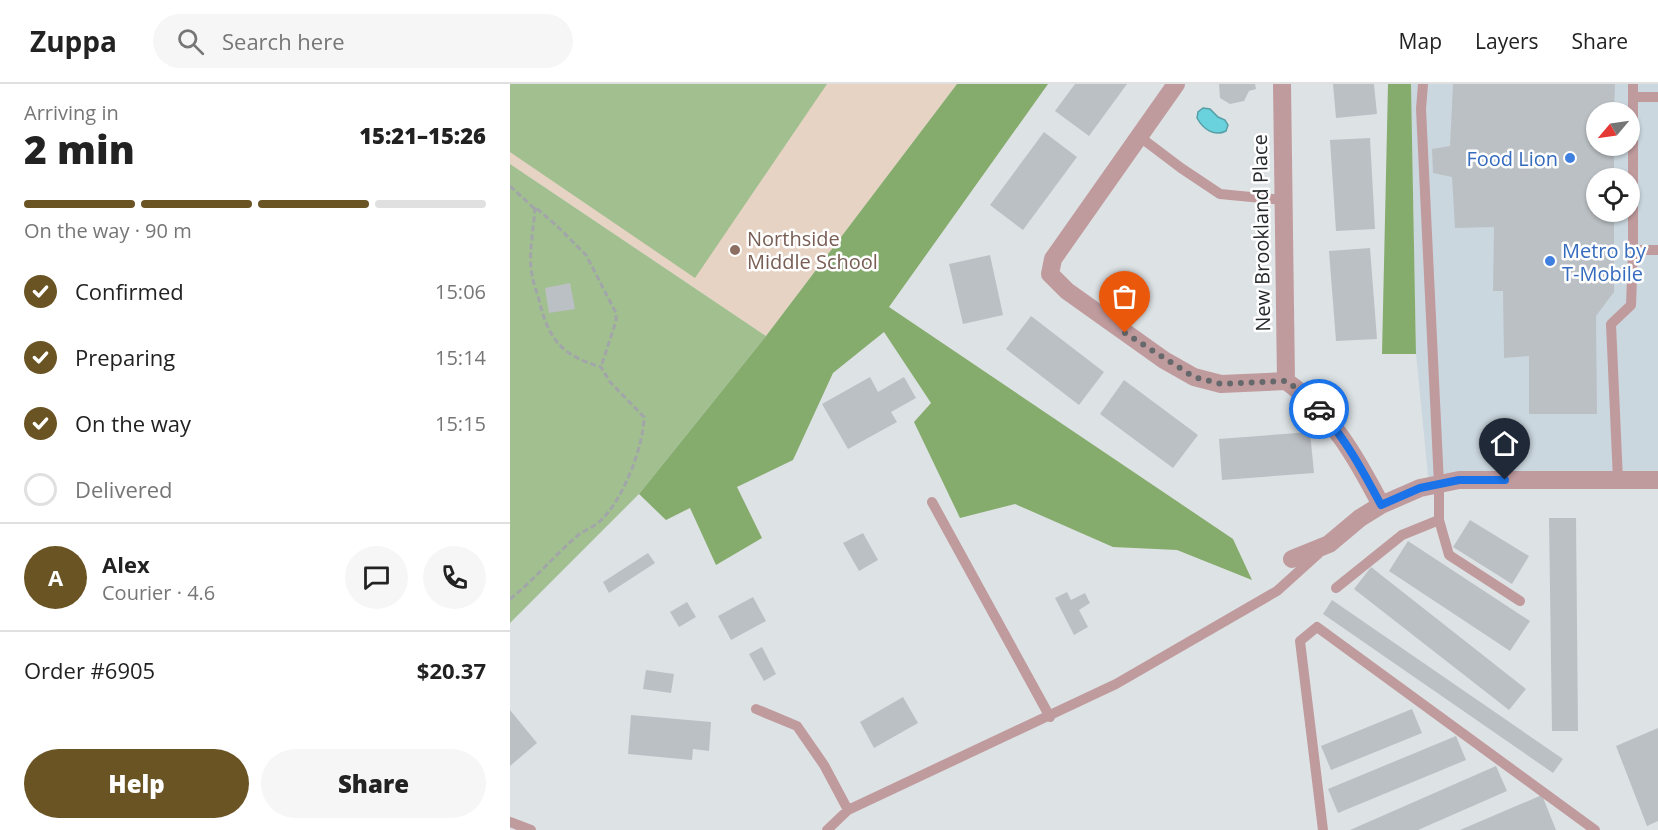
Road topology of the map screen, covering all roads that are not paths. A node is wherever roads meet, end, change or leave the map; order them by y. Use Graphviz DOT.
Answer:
graph roads {
  1 [pos="1176,84"];
  2 [pos="1282,84"];
  3 [pos="1423,84"];
  4 [pos="1633,84"];
  5 [pos="1633,97"];
  6 [pos="1658,97"];
  7 [pos="1140,137"];
  8 [pos="1283,200"];
  9 [pos="1633,250"];
  10 [pos="1658,250"];
  11 [pos="1286,381"];
  12 [pos="1618,480"];
  13 [pos="1658,480"];
  14 [pos="1439,484"];
  15 [pos="932,502"];
  16 [pos="1381,505"];
  17 [pos="1439,520"];
  18 [pos="1329,543"];
  19 [pos="1292,559"];
  20 [pos="1336,588"];
  21 [pos="1520,601"];
  22 [pos="756,709"];
  23 [pos="1050,717"];
  24 [pos="848,810"];
  25 [pos="510,822"];
  26 [pos="531,830"];
  27 [pos="826,830"];
  28 [pos="1323,830"];
  29 [pos="1595,830"];
  1 -- 7 [label="street"];
  2 -- 8 [label="street, New Brookland Place"];
  3 -- 14 [label="lane"];
  4 -- 5 [label="lane"];
  5 -- 6 [label="lane"];
  5 -- 9 [label="lane"];
  7 -- 8 [label="lane"];
  7 -- 11 [label="street"];
  8 -- 11 [label="street, New Brookland Place"];
  9 -- 10 [label="lane"];
  9 -- 12 [label="lane"];
  11 -- 16 [label="street"];
  12 -- 13 [label="street"];
  12 -- 14 [label="street"];
  14 -- 16 [label="street"];
  14 -- 17 [label="lane"];
  15 -- 23 [label="lane"];
  16 -- 18 [label="street"];
  17 -- 20 [label="lane"];
  17 -- 21 [label="lane"];
  18 -- 19 [label="street"];
  18 -- 23 [label="lane"];
  22 -- 24 [label="lane"];
  23 -- 24 [label="lane"];
  24 -- 27 [label="lane"];
  25 -- 26 [label="lane"];
  28 -- 29 [label="lane"];
}
